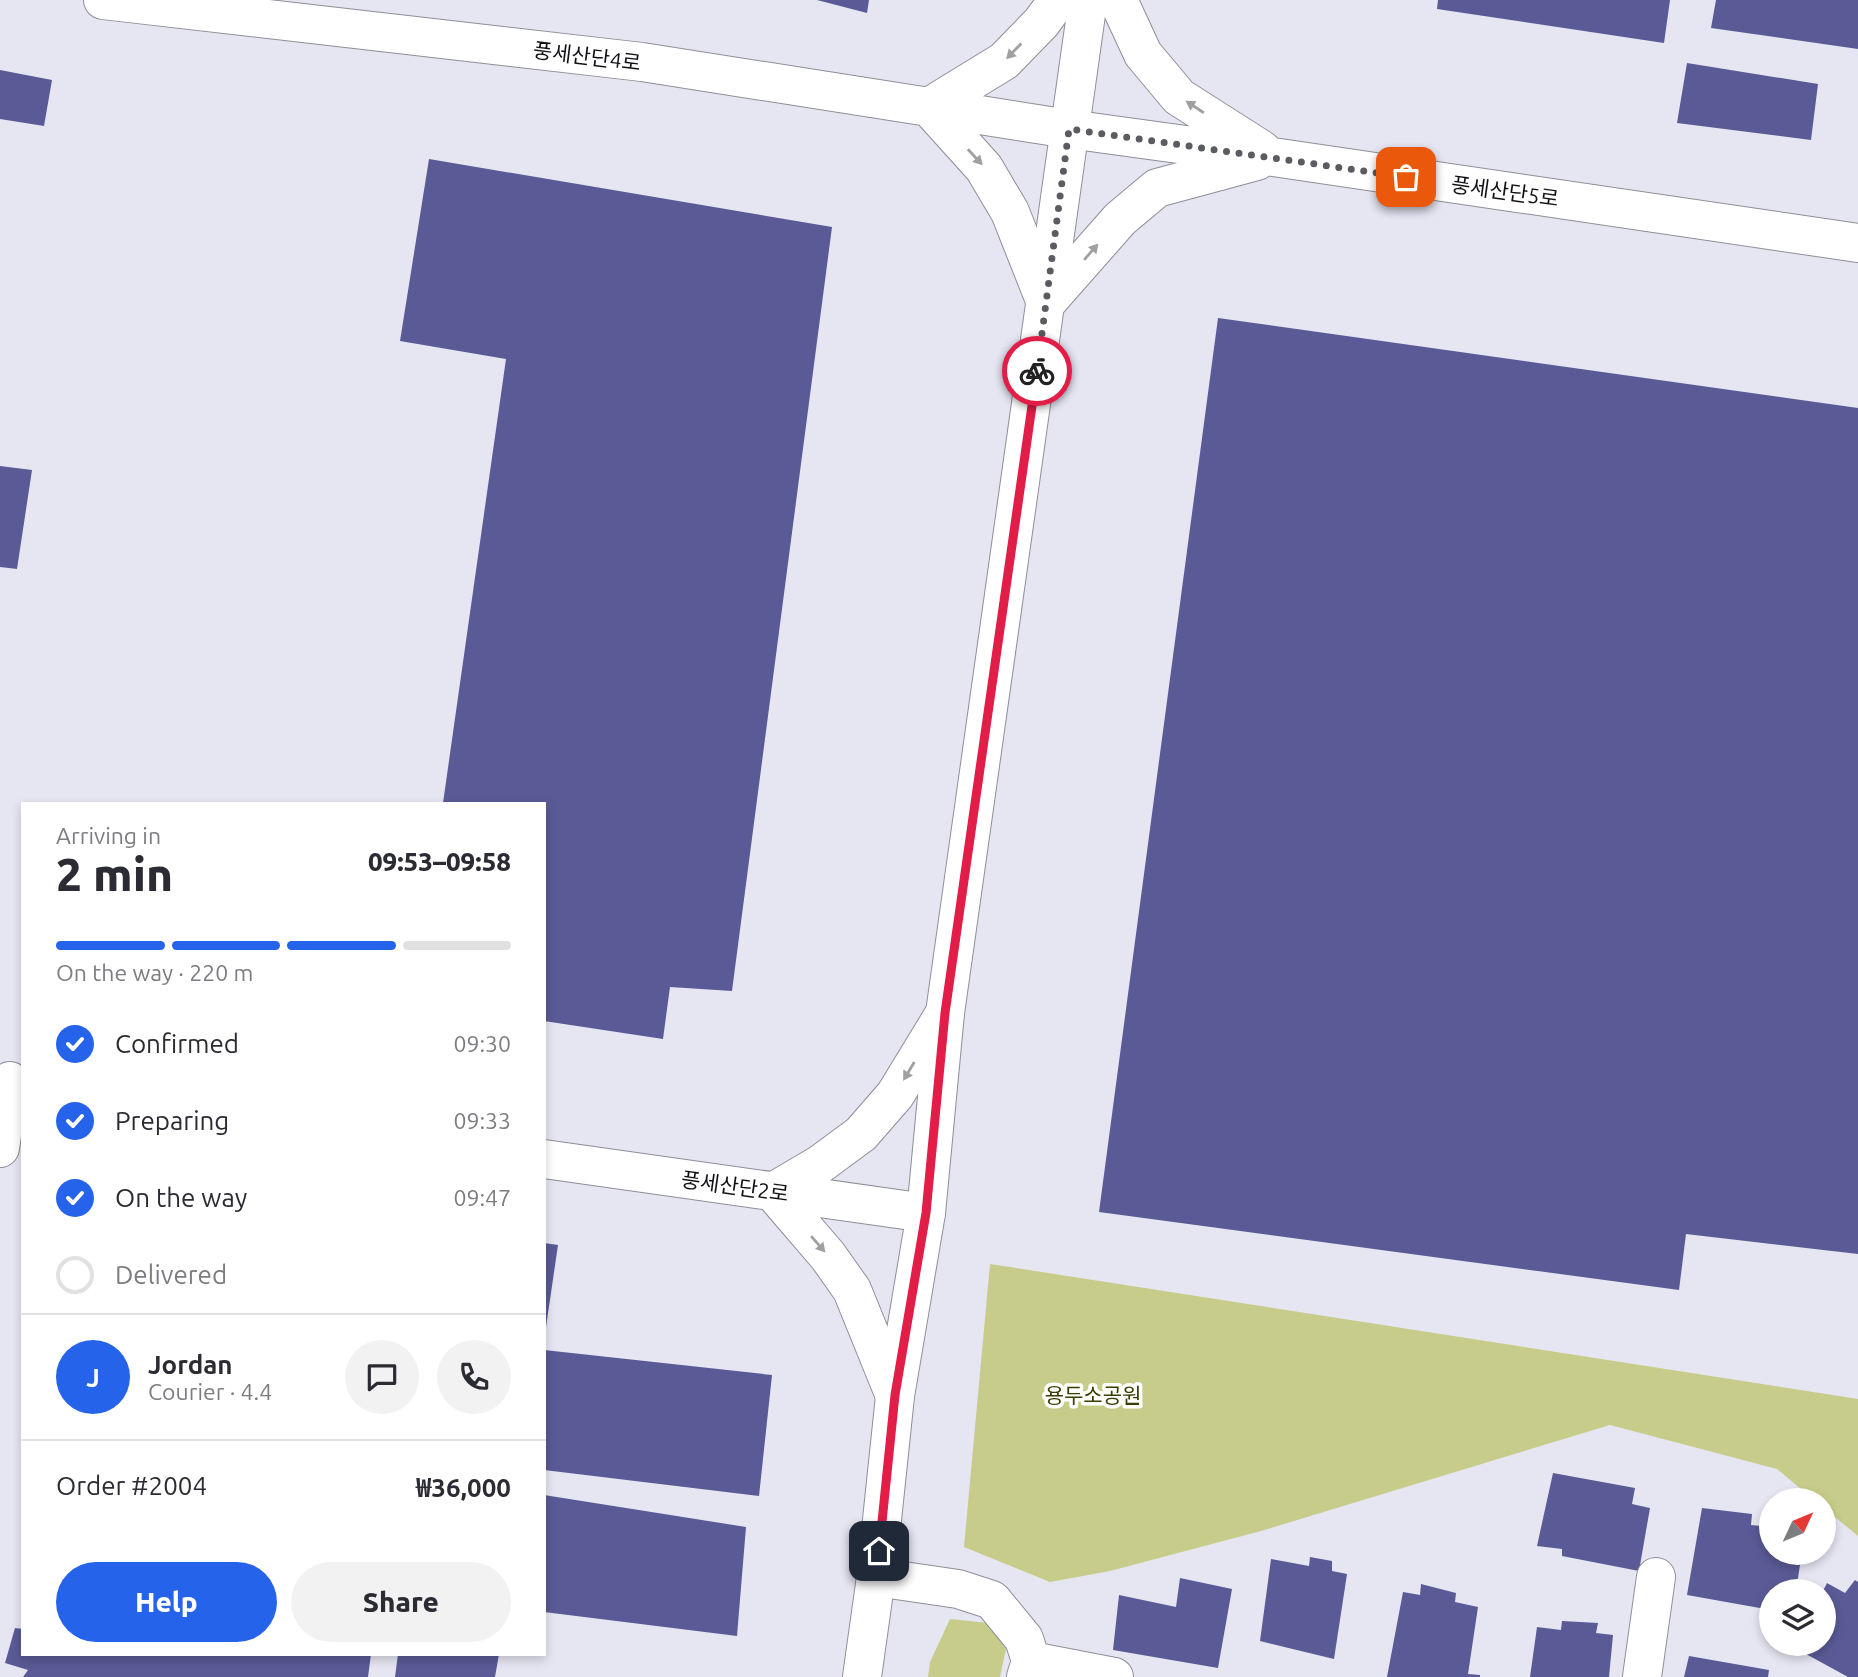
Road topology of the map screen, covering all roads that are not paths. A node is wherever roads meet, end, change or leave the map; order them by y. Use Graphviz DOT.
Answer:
graph roads {
  1 [pos="103,0"];
  2 [pos="1058,0"];
  3 [pos="1088,0"];
  4 [pos="1118,0"];
  5 [pos="929,107"];
  6 [pos="1069,129"];
  7 [pos="1273,157"];
  8 [pos="1858,243"];
  9 [pos="1046,303"];
  10 [pos="945,1013"];
  11 [pos="11,1081"];
  12 [pos="0,1148"];
  13 [pos="546,1159"];
  14 [pos="773,1192"];
  15 [pos="926,1213"];
  16 [pos="895,1395"];
  17 [pos="876,1577"];
  18 [pos="1656,1577"];
  19 [pos="1028,1669"];
  20 [pos="862,1677"];
  21 [pos="1114,1677"];
  22 [pos="1642,1677"];
  1 -- 5 [label="street, 풍세산단4로"];
  2 -- 5 [label="street, one-way"];
  3 -- 6 [label="street"];
  7 -- 4 [label="street, one-way"];
  5 -- 6 [label="street, 풍세산단4로"];
  5 -- 9 [label="street, one-way"];
  6 -- 7 [label="street, 풍세산단5로"];
  6 -- 9 [label="street"];
  7 -- 8 [label="street, 풍세산단5로"];
  9 -- 7 [label="street, one-way"];
  9 -- 10 [label="street"];
  10 -- 14 [label="street, one-way"];
  10 -- 15 [label="street"];
  11 -- 12 [label="street"];
  13 -- 14 [label="street, 풍세산단2로"];
  14 -- 15 [label="street, 풍세산단2로"];
  14 -- 16 [label="street, one-way"];
  15 -- 16 [label="street"];
  16 -- 17 [label="street"];
  17 -- 19 [label="street"];
  17 -- 20 [label="street"];
  18 -- 22 [label="street"];
  19 -- 21 [label="street"];
}
